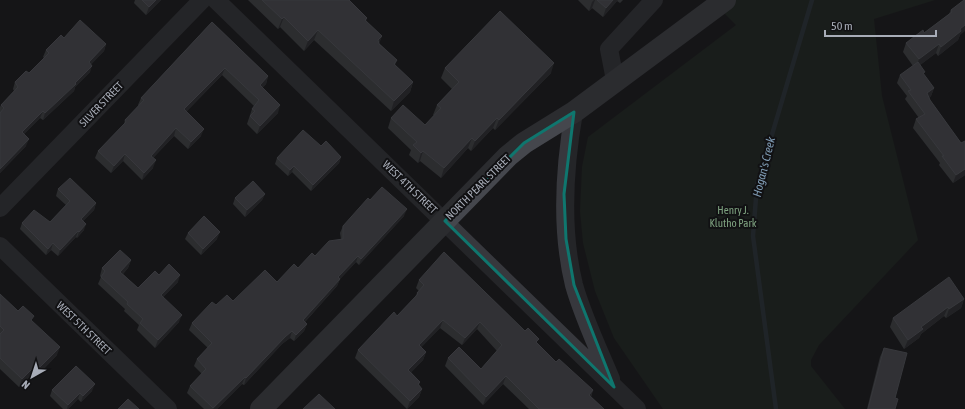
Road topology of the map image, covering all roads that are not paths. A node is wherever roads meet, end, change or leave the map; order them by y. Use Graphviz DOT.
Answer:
graph roads {
  1 [pos="202,0"];
  2 [pos="216,0"];
  3 [pos="654,0"];
  4 [pos="725,0"];
  5 [pos="615,80"];
  6 [pos="574,112"];
  7 [pos="0,208"];
  8 [pos="445,221"];
  9 [pos="0,246"];
  10 [pos="614,387"];
  11 [pos="168,409"];
  12 [pos="261,409"];
  13 [pos="637,409"];
  1 -- 7 [label="street, SILVER STREET"];
  2 -- 8 [label="street, WEST 4TH STREET"];
  3 -- 5 [label="street"];
  4 -- 5 [label="street, NORTH PEARL STREET"];
  5 -- 6 [label="street, NORTH PEARL STREET"];
  6 -- 8 [label="street, NORTH PEARL STREET"];
  6 -- 10 [label="street"];
  8 -- 10 [label="street, WEST 4TH STREET"];
  8 -- 12 [label="street, NORTH PEARL STREET"];
  9 -- 11 [label="street, WEST 5TH STREET"];
  10 -- 13 [label="street, WEST 4TH STREET"];
}
